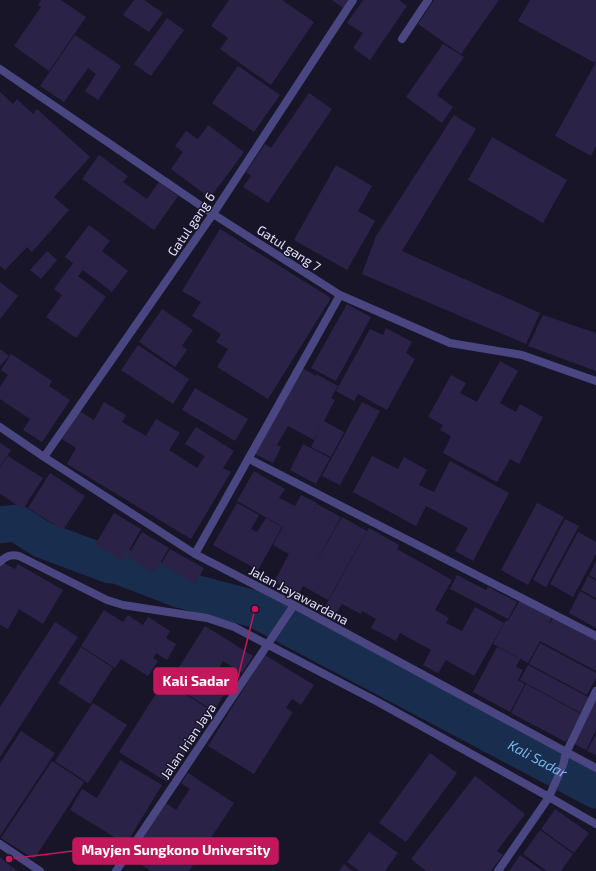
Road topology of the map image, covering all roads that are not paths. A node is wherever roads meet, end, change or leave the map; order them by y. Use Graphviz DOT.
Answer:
graph roads {
  1 [pos="353,0"];
  2 [pos="428,0"];
  3 [pos="402,39"];
  4 [pos="0,69"];
  5 [pos="213,214"];
  6 [pos="340,295"];
  7 [pos="596,381"];
  8 [pos="0,427"];
  9 [pos="44,457"];
  10 [pos="249,459"];
  11 [pos="195,554"];
  12 [pos="0,562"];
  13 [pos="294,605"];
  14 [pos="596,636"];
  15 [pos="268,644"];
  16 [pos="596,691"];
  17 [pos="566,753"];
  18 [pos="596,768"];
  19 [pos="549,797"];
  20 [pos="596,824"];
  21 [pos="0,844"];
  22 [pos="40,871"];
  23 [pos="116,871"];
  24 [pos="498,871"];
  1 -- 5 [label="street, Gatul gang 6"];
  2 -- 3 [label="street"];
  4 -- 5 [label="street, Gatul gang 7"];
  5 -- 6 [label="street, Gatul gang 7"];
  5 -- 9 [label="street, Gatul gang 6"];
  6 -- 7 [label="street, Gatul gang 7"];
  6 -- 10 [label="street"];
  8 -- 9 [label="street, Jalan Jayawardana"];
  9 -- 11 [label="street, Jalan Jayawardana"];
  10 -- 11 [label="street"];
  10 -- 14 [label="street"];
  11 -- 13 [label="street, Jalan Jayawardana"];
  12 -- 15 [label="street"];
  13 -- 15 [label="street, Jalan Irian Jaya"];
  13 -- 17 [label="street, Jalan Jayawardana"];
  15 -- 19 [label="street"];
  15 -- 23 [label="street, Jalan Irian Jaya"];
  16 -- 17 [label="street"];
  17 -- 18 [label="street, Jalan Jayawardana"];
  17 -- 19 [label="street"];
  19 -- 20 [label="street"];
  19 -- 24 [label="street"];
  21 -- 22 [label="street"];
}
